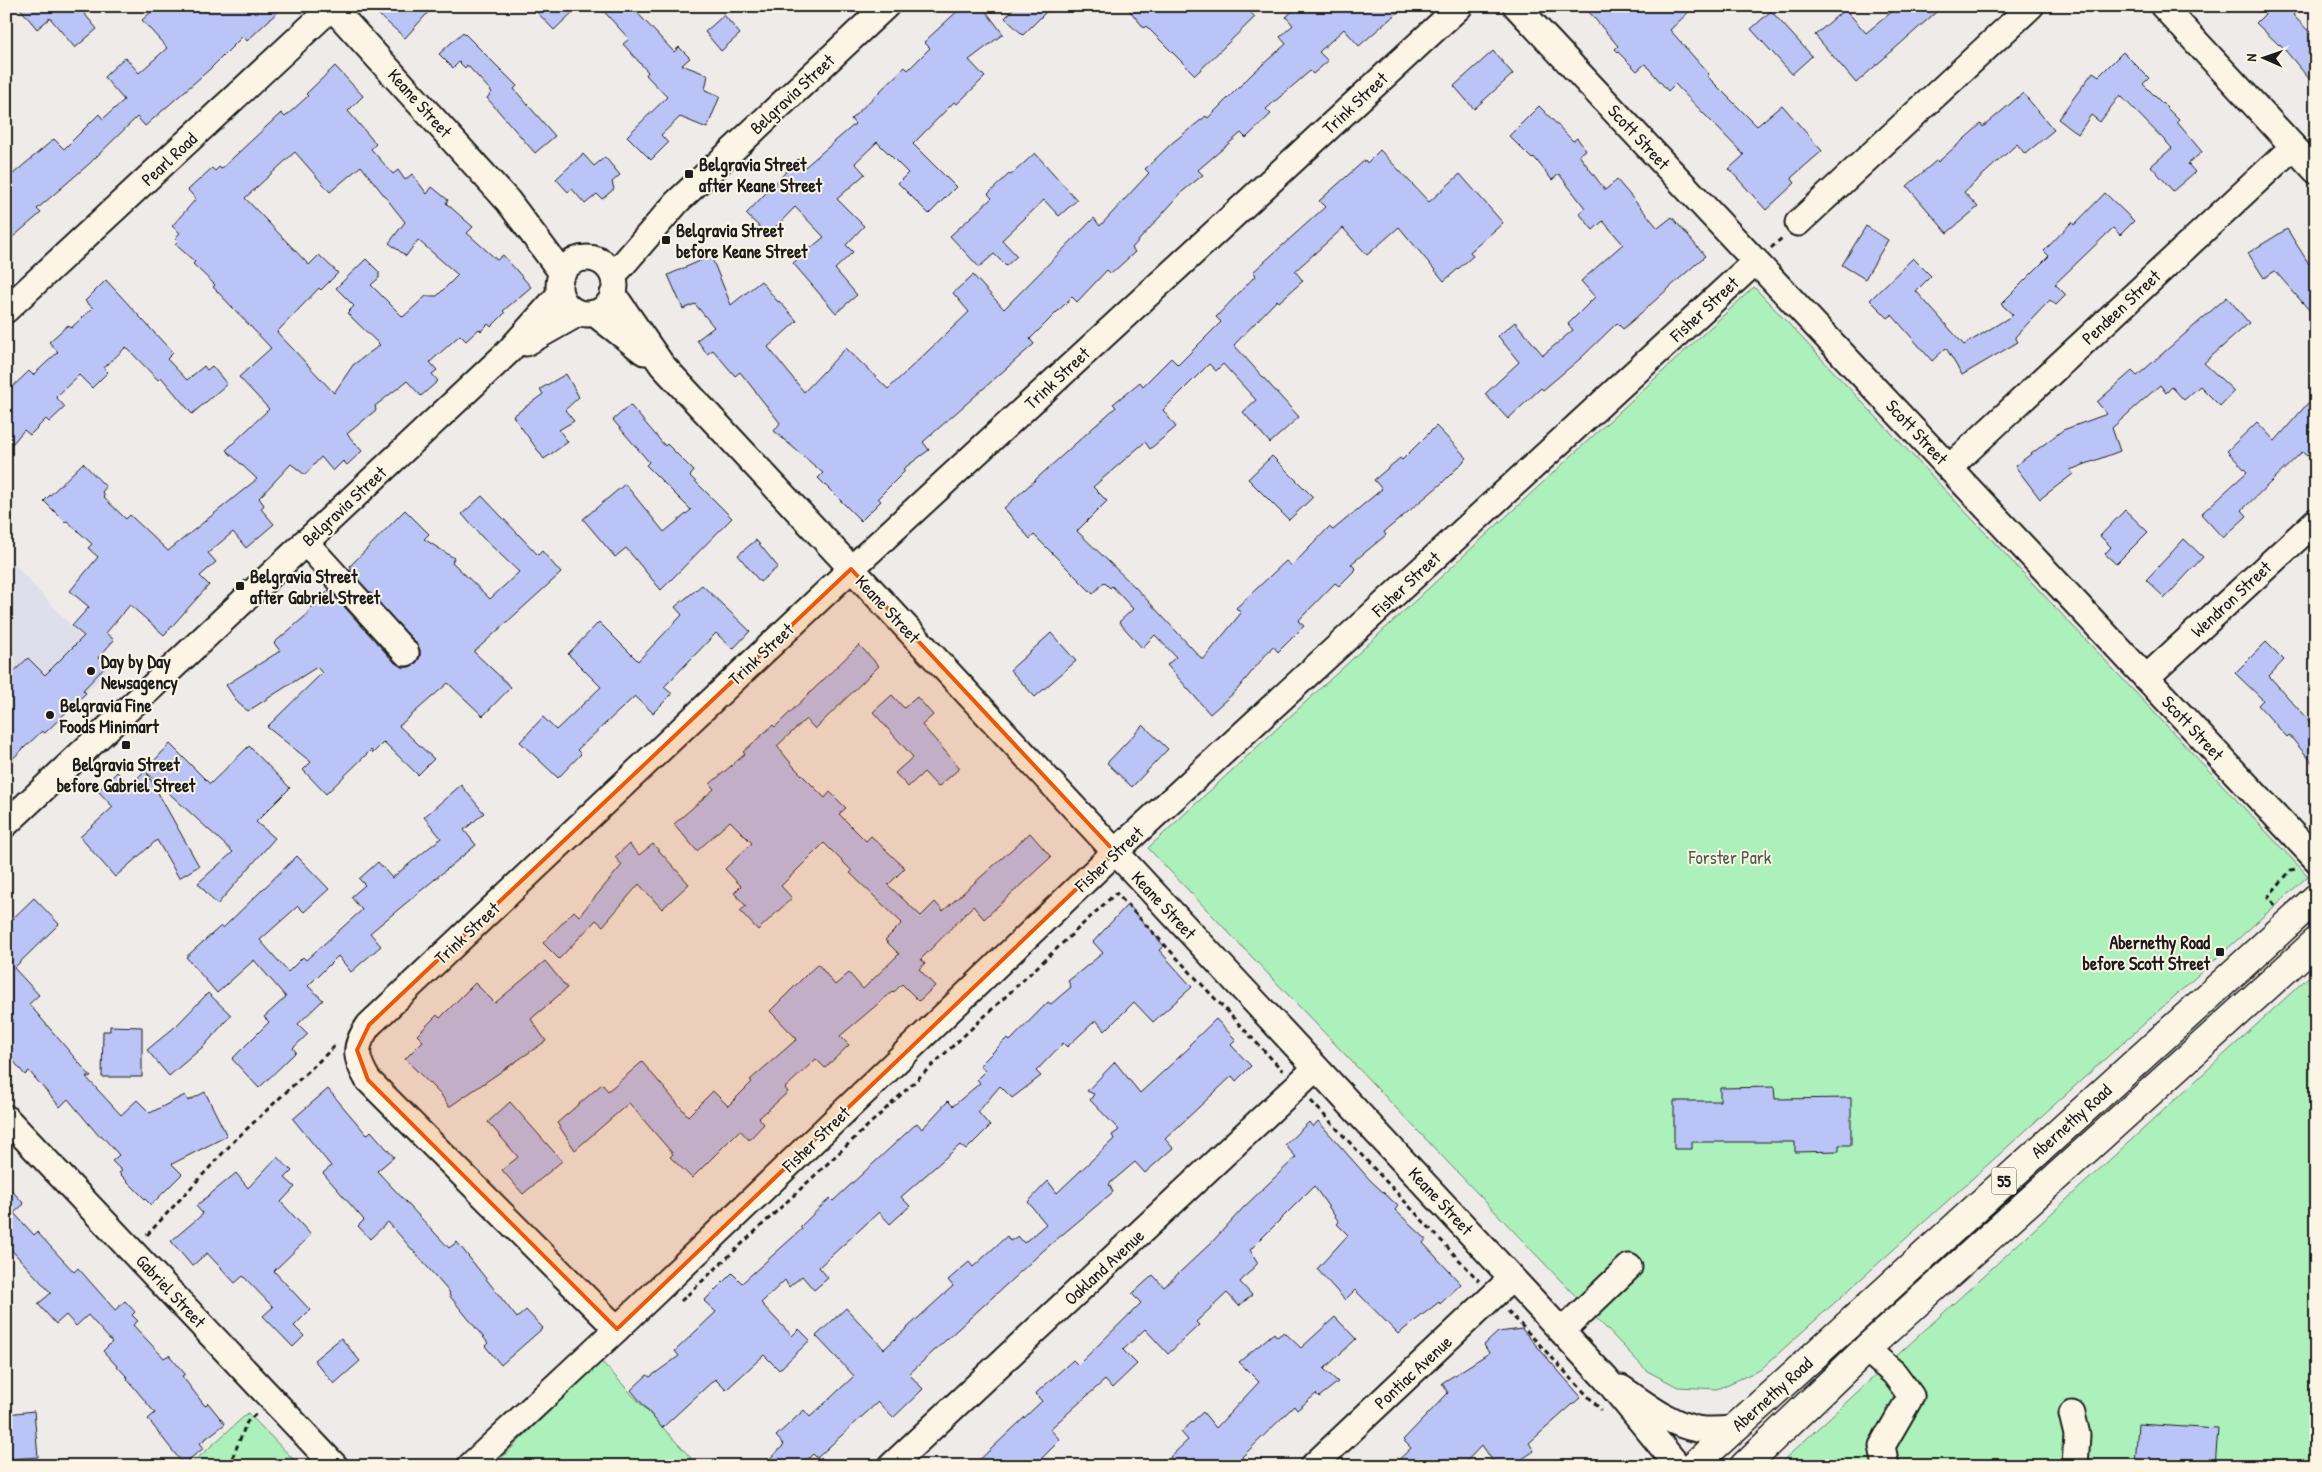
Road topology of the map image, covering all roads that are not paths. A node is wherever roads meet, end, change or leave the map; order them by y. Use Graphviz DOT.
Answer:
graph roads {
  1 [pos="886,6"];
  2 [pos="1460,6"];
  3 [pos="1516,6"];
  4 [pos="2031,6"];
  5 [pos="2163,6"];
  6 [pos="331,7"];
  7 [pos="2293,147"];
  8 [pos="2316,171"];
  9 [pos="1798,223"];
  10 [pos="1756,261"];
  11 [pos="587,276"];
  12 [pos="6,310"];
  13 [pos="587,313"];
  14 [pos="508,352"];
  15 [pos="662,365"];
  16 [pos="1950,467"];
  17 [pos="2316,521"];
  18 [pos="306,542"];
  19 [pos="851,569"];
  20 [pos="406,653"];
  21 [pos="2146,678"];
  22 [pos="6,824"];
  23 [pos="1115,852"];
  24 [pos="2314,857"];
  25 [pos="2316,898"];
  26 [pos="2316,942"];
  27 [pos="1316,1068"];
  28 [pos="6,1118"];
  29 [pos="1629,1267"];
  30 [pos="1512,1278"];
  31 [pos="617,1330"];
  32 [pos="1562,1331"];
  33 [pos="1866,1349"];
  34 [pos="1606,1379"];
  35 [pos="2072,1414"];
  36 [pos="1732,1429"];
  37 [pos="1704,1462"];
  38 [pos="335,1466"];
  39 [pos="470,1466"];
  40 [pos="891,1466"];
  41 [pos="1313,1466"];
  42 [pos="1678,1466"];
  43 [pos="1744,1466"];
  44 [pos="1886,1466"];
  45 [pos="2075,1466"];
  1 -- 11 [label="street, Belgravia Street"];
  2 -- 19 [label="street, Trink Street"];
  3 -- 10 [label="street, Scott Street"];
  4 -- 9 [label="street"];
  5 -- 7 [label="street"];
  6 -- 11 [label="street, Keane Street"];
  6 -- 12 [label="street, Pearl Road"];
  7 -- 8 [label="street"];
  7 -- 16 [label="street, Pendeen Street"];
  10 -- 16 [label="street, Scott Street"];
  10 -- 23 [label="street, Fisher Street"];
  11 -- 13 [label="street, Belgravia Street"];
  11 -- 13 [label="street, Keane Street"];
  11 -- 14 [label="street, Belgravia Street"];
  11 -- 15 [label="street, Keane Street"];
  13 -- 14 [label="street, Belgravia Street"];
  13 -- 15 [label="street, Keane Street"];
  14 -- 18 [label="street, Belgravia Street"];
  15 -- 19 [label="street, Keane Street"];
  16 -- 21 [label="street, Scott Street"];
  17 -- 21 [label="street, Wendron Street"];
  18 -- 20 [label="street"];
  18 -- 22 [label="street, Belgravia Street"];
  19 -- 23 [label="street, Keane Street"];
  19 -- 31 [label="street, Trink Street"];
  21 -- 24 [label="street, Scott Street"];
  23 -- 27 [label="street, Keane Street"];
  23 -- 31 [label="street, Fisher Street"];
  25 -- 36 [label="main road, Abernethy Road / 55"];
  26 -- 33 [label="main road, Abernethy Road / 55"];
  27 -- 30 [label="street, Keane Street"];
  27 -- 40 [label="street, Oakland Avenue"];
  28 -- 38 [label="street, Gabriel Street"];
  29 -- 32 [label="street"];
  30 -- 32 [label="street, Keane Street"];
  30 -- 41 [label="street, Pontiac Avenue"];
  31 -- 39 [label="street, Fisher Street"];
  32 -- 34 [label="street, Keane Street"];
  33 -- 43 [label="main road, Abernethy Road / 55"];
  33 -- 44 [label="street"];
  34 -- 36 [label="street, Keane Street"];
  34 -- 42 [label="street, Keane Street"];
  35 -- 45 [label="street"];
  36 -- 37 [label="main road, Abernethy Road / 55"];
}
